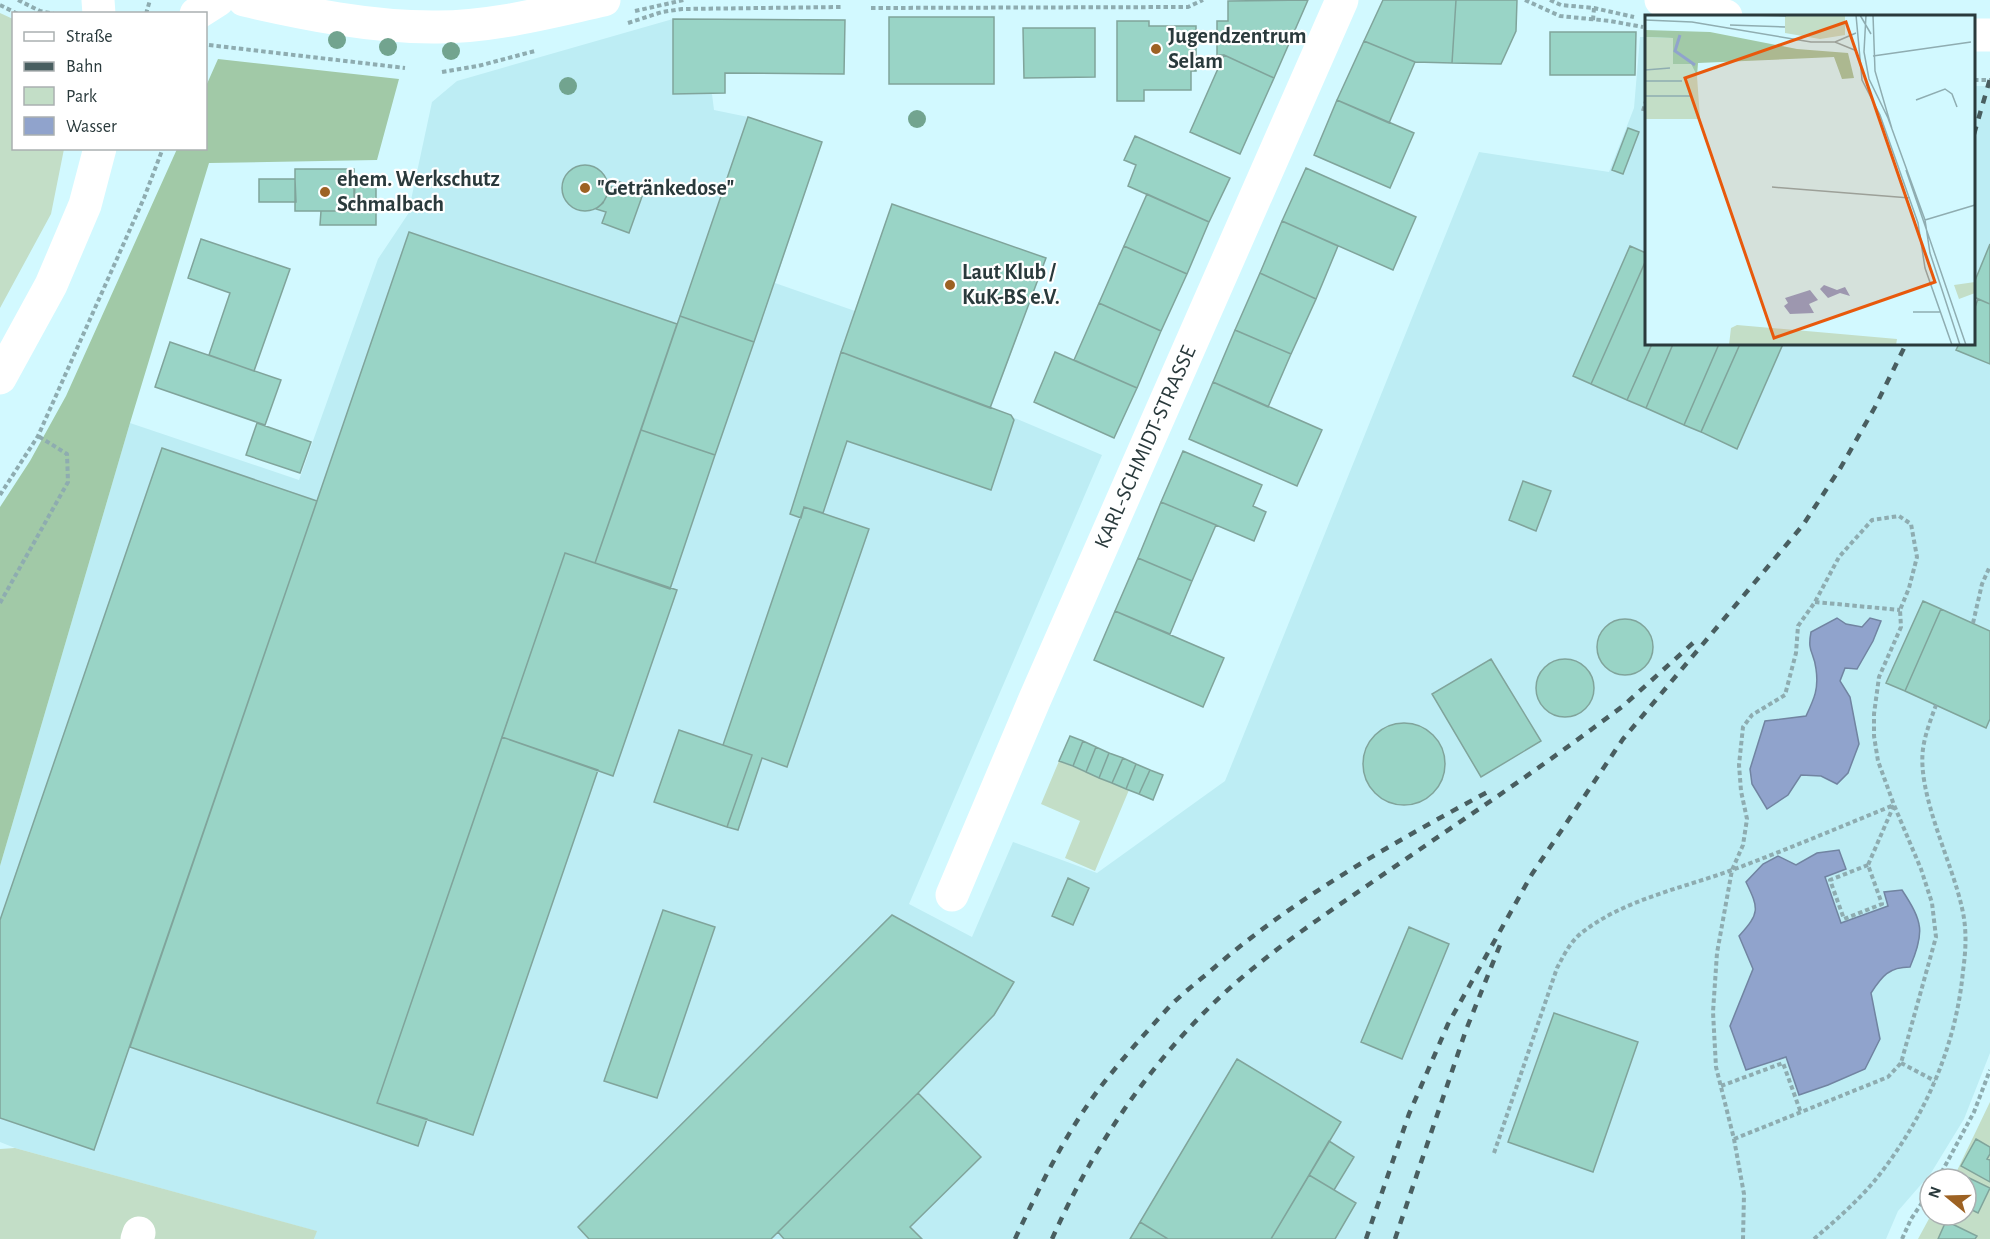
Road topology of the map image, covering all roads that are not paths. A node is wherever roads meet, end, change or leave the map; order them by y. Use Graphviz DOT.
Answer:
graph roads {
  1 [pos="218,0"];
  2 [pos="244,0"];
  3 [pos="1342,0"];
  4 [pos="1648,9"];
  5 [pos="199,12"];
  6 [pos="614,13"];
  7 [pos="1715,15"];
  8 [pos="99,150"];
  9 [pos="0,378"];
  10 [pos="952,895"];
  1 -- 5 [label="main road"];
  2 -- 6 [label="main road"];
  3 -- 10 [label="main road, KARL-SCHMIDT-STRASSE"];
  4 -- 7 [label="main road"];
  8 -- 9 [label="main road"];
}
